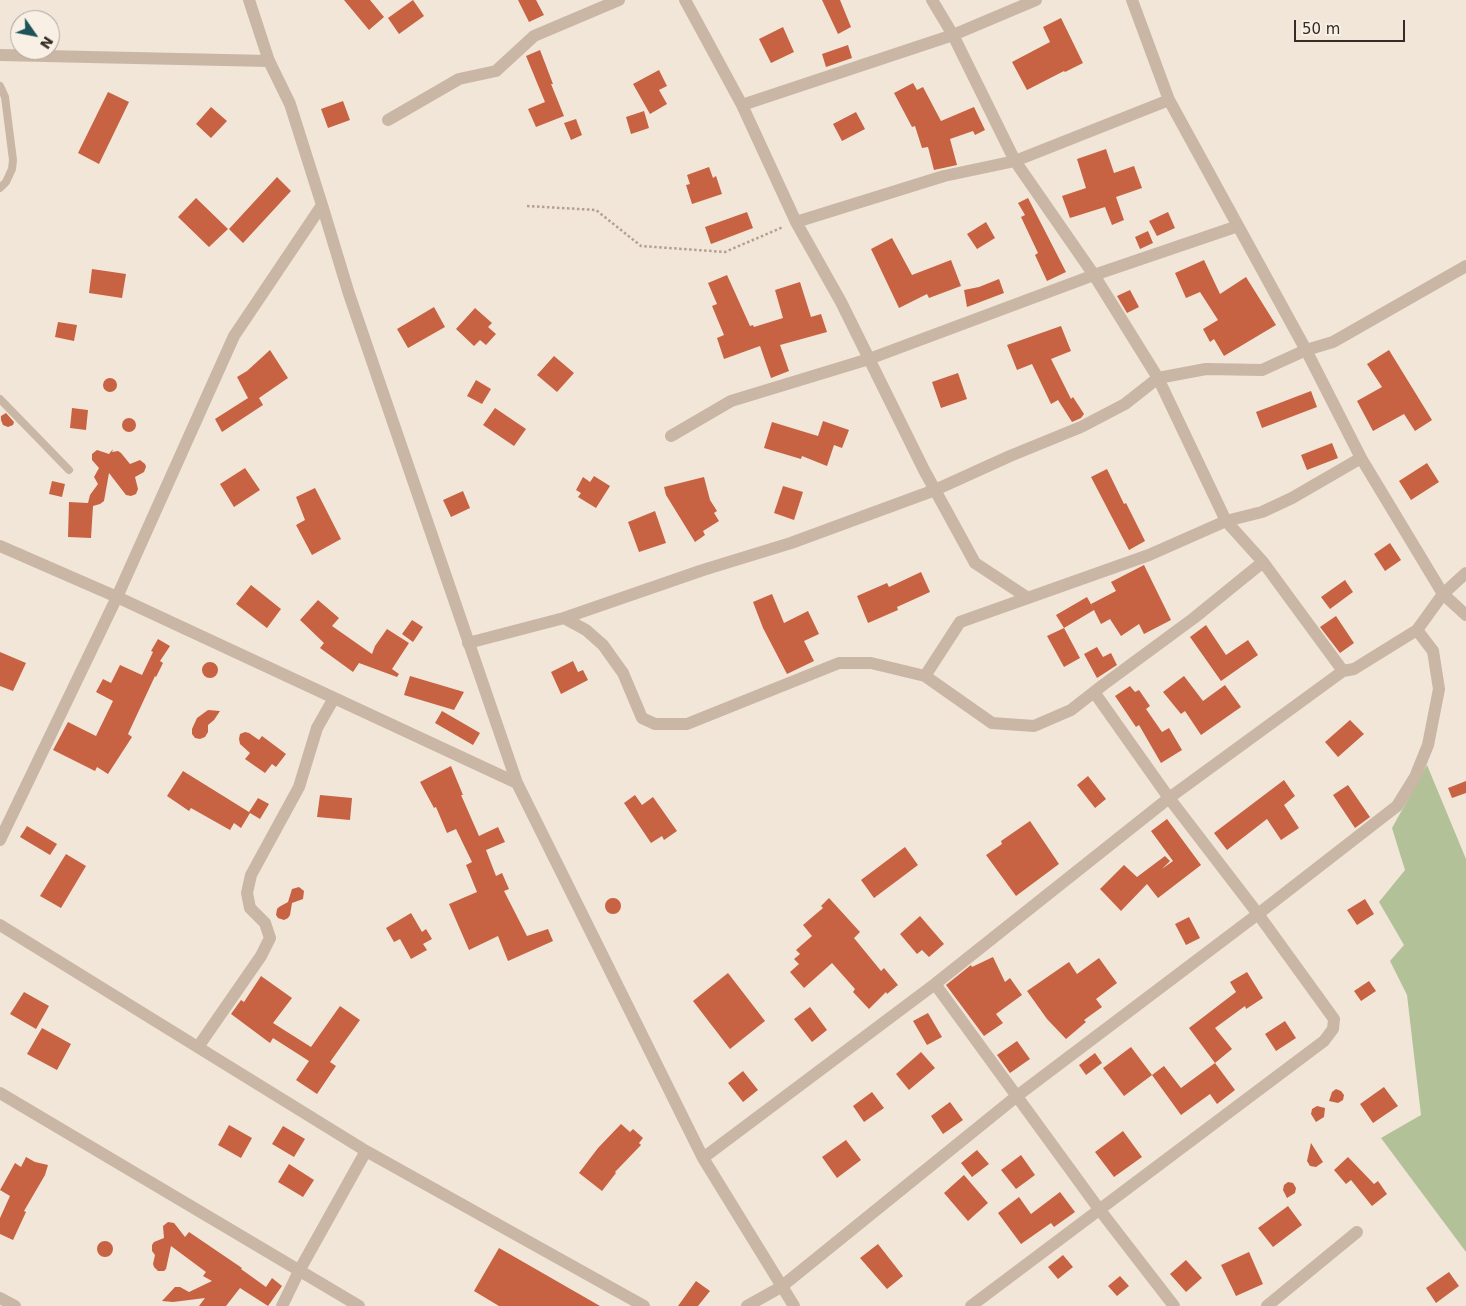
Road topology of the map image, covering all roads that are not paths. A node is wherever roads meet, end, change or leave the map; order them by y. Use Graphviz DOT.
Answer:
graph roads {
  1 [pos="248,0"];
  2 [pos="619,0"];
  3 [pos="685,0"];
  4 [pos="932,0"];
  5 [pos="1036,0"];
  6 [pos="1132,0"];
  7 [pos="954,35"];
  8 [pos="0,55"];
  9 [pos="269,60"];
  10 [pos="0,86"];
  11 [pos="1169,100"];
  12 [pos="742,105"];
  13 [pos="388,120"];
  14 [pos="1015,161"];
  15 [pos="0,188"];
  16 [pos="322,205"];
  17 [pos="796,222"];
  18 [pos="1238,226"];
  19 [pos="1466,266"];
  20 [pos="1094,275"];
  21 [pos="1306,350"];
  22 [pos="869,359"];
  23 [pos="1158,378"];
  24 [pos="0,399"];
  25 [pos="671,436"];
  26 [pos="1362,458"];
  27 [pos="69,470"];
  28 [pos="935,490"];
  29 [pos="1226,521"];
  30 [pos="0,546"];
  31 [pos="1263,562"];
  32 [pos="1466,573"];
  33 [pos="1443,594"];
  34 [pos="117,597"];
  35 [pos="1028,598"];
  36 [pos="1466,615"];
  37 [pos="564,618"];
  38 [pos="1417,630"];
  39 [pos="468,643"];
  40 [pos="1343,671"];
  41 [pos="925,676"];
  42 [pos="1094,692"];
  43 [pos="334,698"];
  44 [pos="517,783"];
  45 [pos="1169,798"];
  46 [pos="0,840"];
  47 [pos="1258,914"];
  48 [pos="0,925"];
  49 [pos="935,984"];
  50 [pos="198,1048"];
  51 [pos="0,1093"];
  52 [pos="1017,1096"];
  53 [pos="366,1151"];
  54 [pos="703,1158"];
  55 [pos="1099,1209"];
  56 [pos="1357,1232"];
  57 [pos="299,1271"];
  58 [pos="781,1287"];
  59 [pos="0,1298"];
  60 [pos="15,1306"];
  61 [pos="282,1306"];
  62 [pos="360,1306"];
  63 [pos="644,1306"];
  64 [pos="747,1306"];
  65 [pos="794,1306"];
  66 [pos="971,1306"];
  67 [pos="1174,1306"];
  68 [pos="1266,1306"];
  1 -- 9 [label="street"];
  2 -- 13 [label="street"];
  3 -- 12 [label="street"];
  4 -- 7 [label="street"];
  5 -- 7 [label="street"];
  6 -- 11 [label="street"];
  7 -- 12 [label="street"];
  7 -- 14 [label="street"];
  8 -- 9 [label="street"];
  9 -- 16 [label="street"];
  10 -- 15 [label="lane"];
  11 -- 14 [label="street"];
  11 -- 18 [label="street"];
  12 -- 17 [label="street"];
  14 -- 17 [label="street"];
  14 -- 20 [label="street"];
  16 -- 34 [label="street"];
  16 -- 39 [label="street"];
  17 -- 22 [label="street"];
  18 -- 20 [label="street"];
  18 -- 21 [label="street"];
  19 -- 21 [label="street"];
  20 -- 22 [label="street"];
  20 -- 23 [label="street"];
  21 -- 23 [label="street"];
  21 -- 26 [label="street"];
  22 -- 25 [label="street"];
  22 -- 28 [label="street"];
  23 -- 28 [label="street"];
  23 -- 29 [label="street"];
  24 -- 27 [label="lane"];
  26 -- 29 [label="street"];
  26 -- 33 [label="street"];
  28 -- 35 [label="street"];
  28 -- 37 [label="street"];
  29 -- 31 [label="street"];
  29 -- 35 [label="street"];
  30 -- 34 [label="street"];
  31 -- 40 [label="street"];
  31 -- 42 [label="street"];
  32 -- 33 [label="street"];
  33 -- 36 [label="street"];
  33 -- 38 [label="street"];
  34 -- 43 [label="street"];
  34 -- 46 [label="street"];
  35 -- 41 [label="street"];
  37 -- 39 [label="street"];
  37 -- 41 [label="street"];
  38 -- 40 [label="street"];
  38 -- 47 [label="street"];
  39 -- 44 [label="street"];
  40 -- 45 [label="street"];
  41 -- 42 [label="street"];
  42 -- 45 [label="street"];
  43 -- 44 [label="street"];
  43 -- 50 [label="street"];
  44 -- 54 [label="street"];
  45 -- 47 [label="street"];
  45 -- 49 [label="street"];
  47 -- 52 [label="street"];
  47 -- 55 [label="street"];
  48 -- 50 [label="street"];
  49 -- 52 [label="street"];
  49 -- 54 [label="street"];
  50 -- 53 [label="street"];
  51 -- 57 [label="street"];
  52 -- 55 [label="street"];
  52 -- 58 [label="street"];
  53 -- 57 [label="street"];
  53 -- 63 [label="street"];
  54 -- 58 [label="street"];
  55 -- 66 [label="street"];
  55 -- 67 [label="street"];
  56 -- 68 [label="street"];
  57 -- 61 [label="street"];
  57 -- 62 [label="street"];
  58 -- 64 [label="street"];
  58 -- 65 [label="street"];
  59 -- 60 [label="street"];
}
